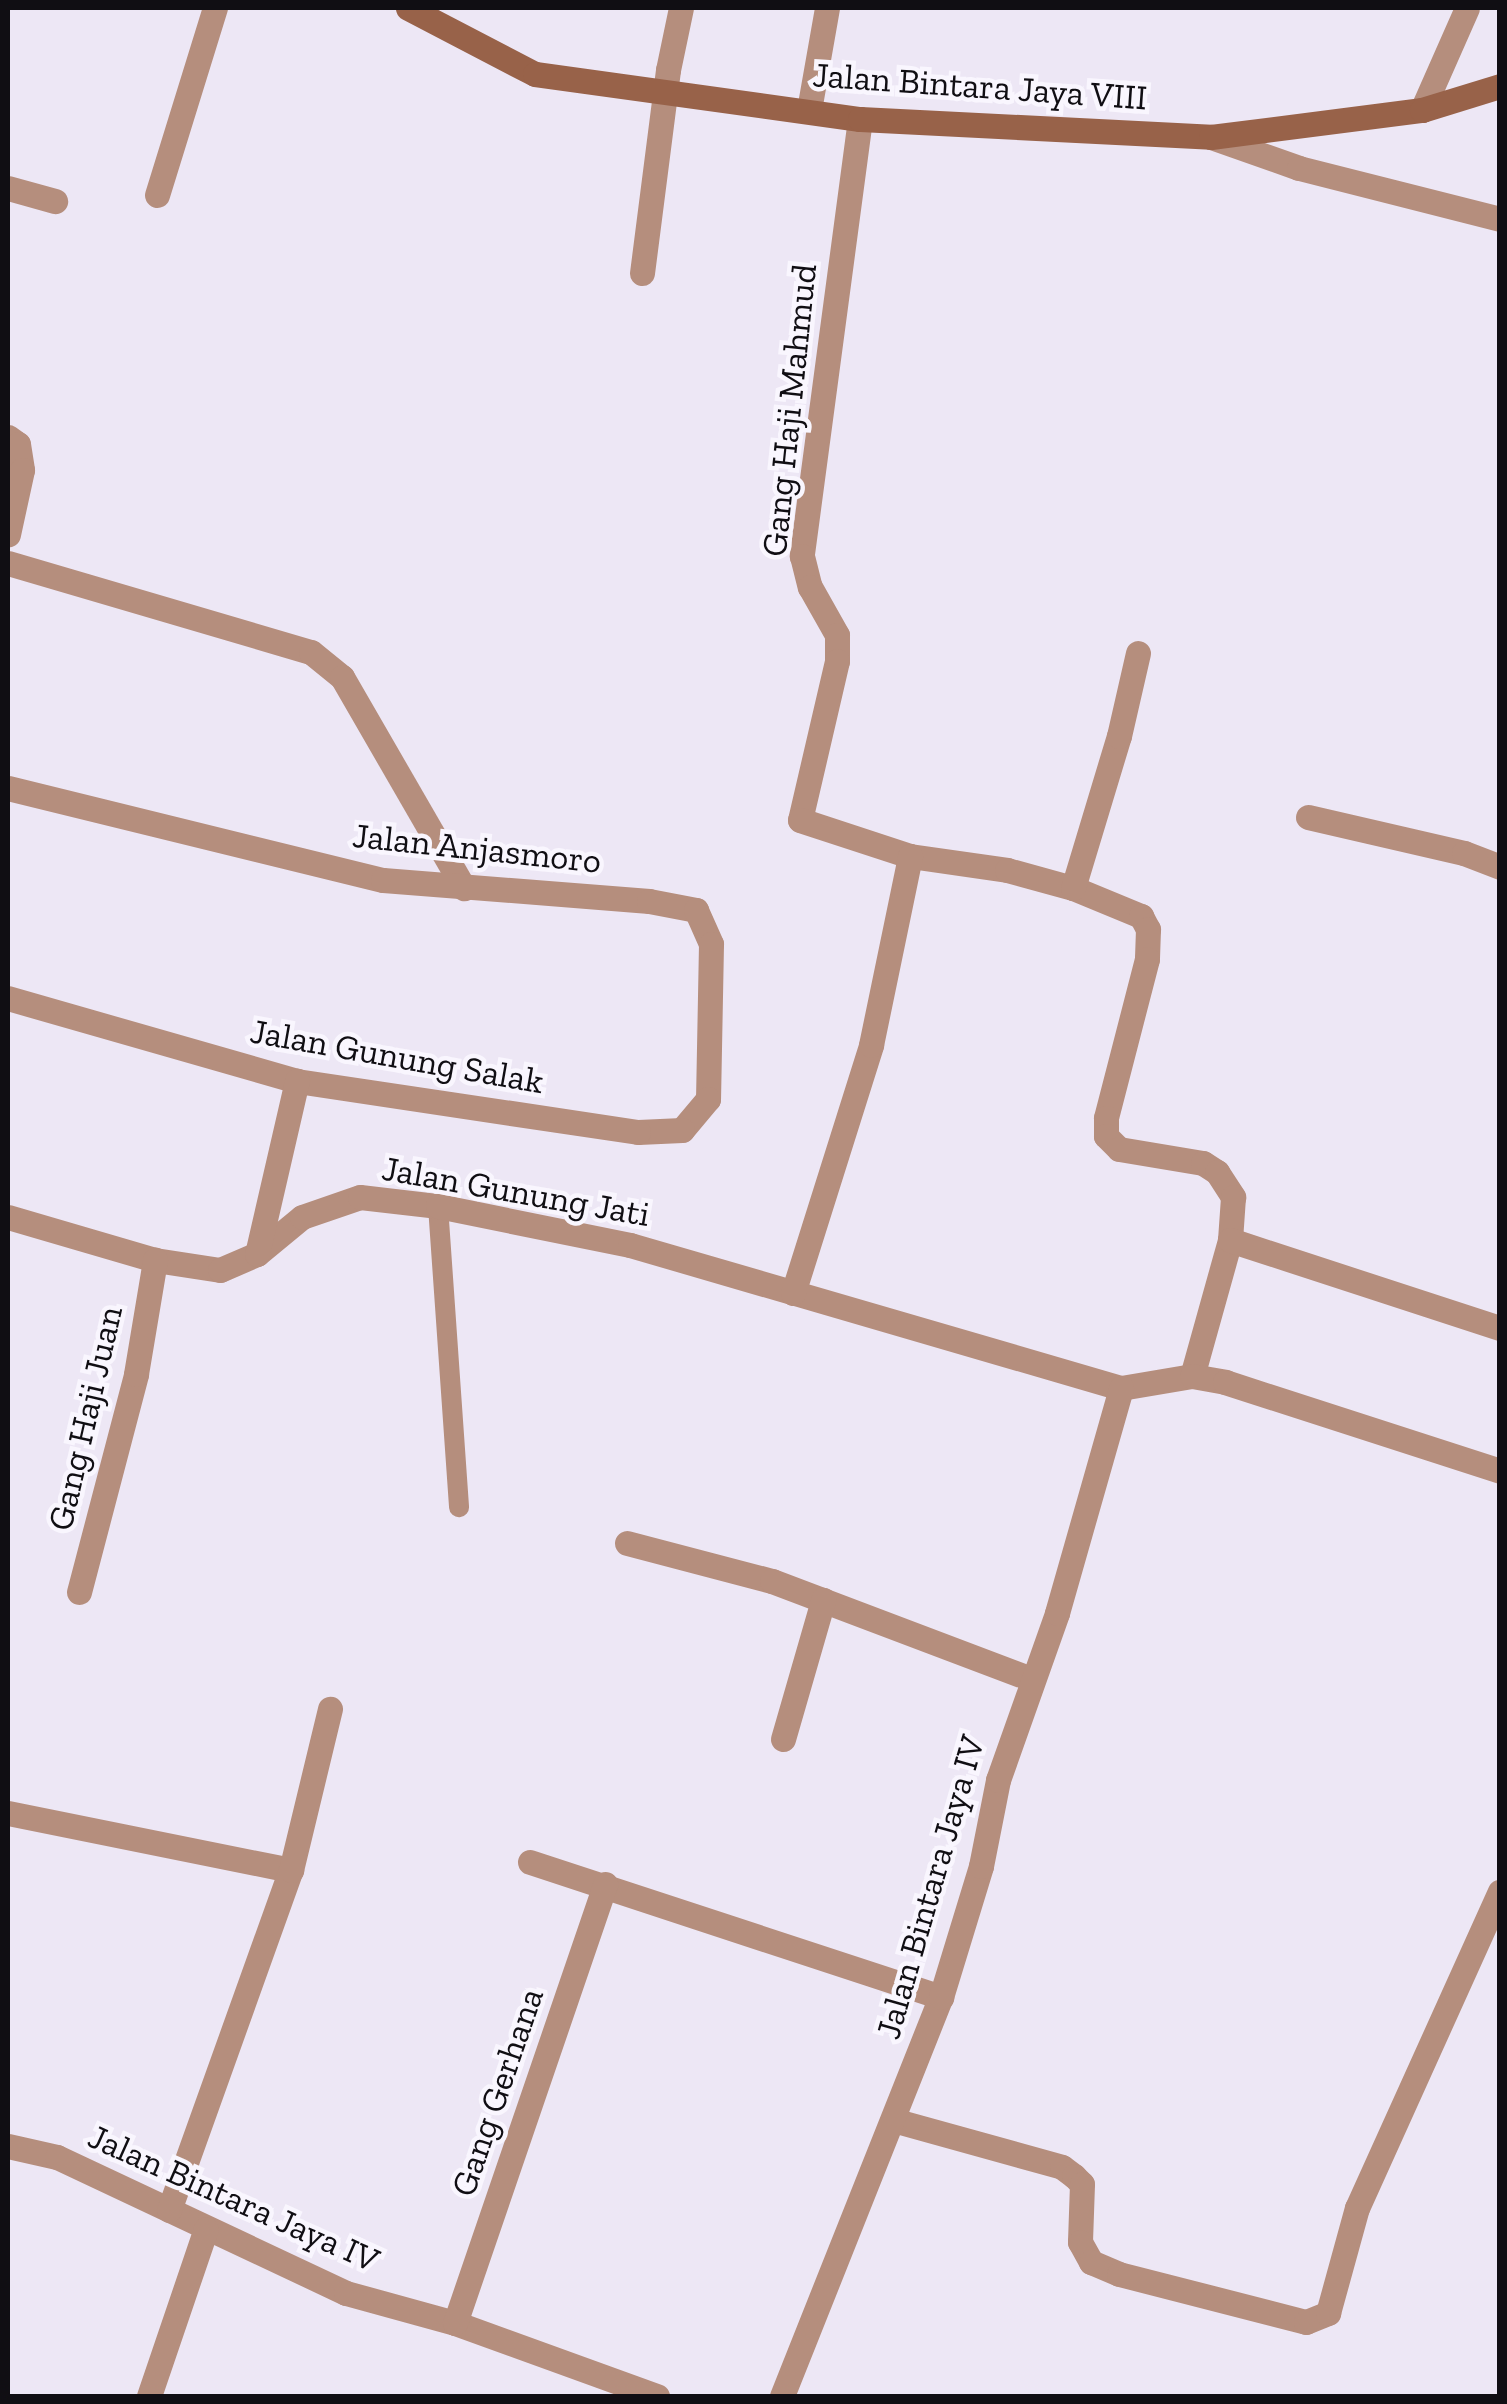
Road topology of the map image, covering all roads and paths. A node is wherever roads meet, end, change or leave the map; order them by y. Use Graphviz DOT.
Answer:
graph roads {
  1 [pos="215,8"];
  2 [pos="408,8"];
  3 [pos="681,8"];
  4 [pos="827,8"];
  5 [pos="1467,8"];
  6 [pos="1500,86"];
  7 [pos="666,89"];
  8 [pos="809,110"];
  9 [pos="1422,110"];
  10 [pos="860,119"];
  11 [pos="1211,138"];
  12 [pos="8,188"];
  13 [pos="157,196"];
  14 [pos="54,201"];
  15 [pos="1500,219"];
  16 [pos="642,272"];
  17 [pos="8,436"];
  18 [pos="8,534"];
  19 [pos="8,563"];
  20 [pos="1138,653"];
  21 [pos="8,788"];
  22 [pos="1308,817"];
  23 [pos="910,856"];
  24 [pos="1500,867"];
  25 [pos="464,888"];
  26 [pos="1073,888"];
  27 [pos="8,998"];
  28 [pos="297,1082"];
  29 [pos="708,1098"];
  30 [pos="438,1206"];
  31 [pos="8,1217"];
  32 [pos="1230,1240"];
  33 [pos="256,1254"];
  34 [pos="155,1260"];
  35 [pos="793,1293"];
  36 [pos="1500,1328"];
  37 [pos="1192,1376"];
  38 [pos="1121,1388"];
  39 [pos="1500,1472"];
  40 [pos="459,1507"];
  41 [pos="626,1543"];
  42 [pos="79,1592"];
  43 [pos="823,1600"];
  44 [pos="1031,1679"];
  45 [pos="330,1709"];
  46 [pos="783,1739"];
  47 [pos="8,1813"];
  48 [pos="530,1862"];
  49 [pos="292,1870"];
  50 [pos="606,1884"];
  51 [pos="1500,1892"];
  52 [pos="941,1997"];
  53 [pos="893,2120"];
  54 [pos="8,2146"];
  55 [pos="168,2210"];
  56 [pos="206,2230"];
  57 [pos="455,2323"];
  58 [pos="148,2396"];
  59 [pos="658,2396"];
  60 [pos="782,2396"];
  1 -- 13 [label="street"];
  2 -- 7 [label="street, Jalan Bintara Jaya VIII"];
  3 -- 7 [label="street"];
  4 -- 8 [label="street"];
  5 -- 9 [label="street"];
  6 -- 9 [label="street, Jalan Bintara Jaya VIII"];
  7 -- 8 [label="street, Jalan Bintara Jaya VIII"];
  7 -- 16 [label="street"];
  8 -- 10 [label="street, Jalan Bintara Jaya VIII"];
  9 -- 11 [label="street, Jalan Bintara Jaya VIII"];
  10 -- 11 [label="street, Jalan Bintara Jaya VIII"];
  10 -- 23 [label="street, Gang Haji Mahmud"];
  11 -- 15 [label="street"];
  12 -- 14 [label="street"];
  17 -- 18 [label="street"];
  19 -- 25 [label="street"];
  20 -- 26 [label="street"];
  21 -- 25 [label="street, Jalan Anjasmoro"];
  22 -- 24 [label="street"];
  23 -- 26 [label="street"];
  23 -- 35 [label="street"];
  25 -- 29 [label="street, Jalan Anjasmoro"];
  26 -- 32 [label="street"];
  27 -- 28 [label="street, Jalan Gunung Salak"];
  28 -- 29 [label="street, Jalan Gunung Salak"];
  28 -- 33 [label="street"];
  30 -- 33 [label="street, Jalan Gunung Jati"];
  30 -- 35 [label="street, Jalan Gunung Jati"];
  30 -- 40 [label="lane"];
  31 -- 34 [label="street, Jalan Gunung Jati"];
  32 -- 36 [label="street"];
  32 -- 37 [label="street"];
  33 -- 34 [label="street, Jalan Gunung Jati"];
  34 -- 42 [label="street, Gang Haji Juan"];
  35 -- 38 [label="street, Jalan Gunung Jati"];
  37 -- 38 [label="street"];
  37 -- 39 [label="street"];
  38 -- 44 [label="street, Jalan Bintara Jaya IV"];
  41 -- 43 [label="street"];
  43 -- 44 [label="street"];
  43 -- 46 [label="street"];
  44 -- 52 [label="street, Jalan Bintara Jaya IV"];
  45 -- 49 [label="street"];
  47 -- 49 [label="street"];
  48 -- 50 [label="street"];
  49 -- 55 [label="street"];
  50 -- 52 [label="street"];
  50 -- 57 [label="street, Gang Gerhana"];
  51 -- 53 [label="street"];
  52 -- 53 [label="street, Jalan Bintara Jaya IV"];
  53 -- 60 [label="street, Jalan Bintara Jaya IV"];
  54 -- 55 [label="street, Jalan Bintara Jaya IV"];
  55 -- 56 [label="street, Jalan Bintara Jaya IV"];
  56 -- 57 [label="street, Jalan Bintara Jaya IV"];
  56 -- 58 [label="street"];
  57 -- 59 [label="street, Jalan Bintara Jaya IV"];
}
